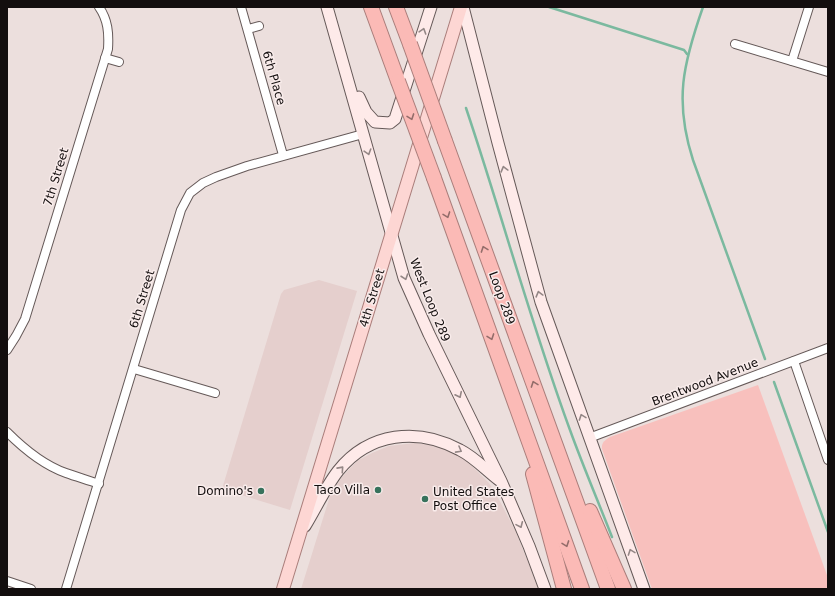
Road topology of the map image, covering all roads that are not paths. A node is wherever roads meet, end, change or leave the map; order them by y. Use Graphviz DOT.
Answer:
graph roads {
  1 [pos="99,7"];
  2 [pos="241,7"];
  3 [pos="328,7"];
  4 [pos="371,7"];
  5 [pos="396,7"];
  6 [pos="431,7"];
  7 [pos="462,7"];
  8 [pos="809,7"];
  9 [pos="259,26"];
  10 [pos="248,29"];
  11 [pos="735,44"];
  12 [pos="341,52"];
  13 [pos="105,58"];
  14 [pos="120,62"];
  15 [pos="792,62"];
  16 [pos="828,72"];
  17 [pos="363,134"];
  18 [pos="283,155"];
  19 [pos="392,232"];
  20 [pos="828,348"];
  21 [pos="7,350"];
  22 [pos="794,361"];
  23 [pos="134,369"];
  24 [pos="215,393"];
  25 [pos="515,402"];
  26 [pos="547,421"];
  27 [pos="7,432"];
  28 [pos="589,438"];
  29 [pos="828,460"];
  30 [pos="501,481"];
  31 [pos="99,484"];
  32 [pos="299,537"];
  33 [pos="7,581"];
  34 [pos="31,589"];
  35 [pos="66,589"];
  36 [pos="283,589"];
  37 [pos="545,589"];
  38 [pos="564,589"];
  39 [pos="582,589"];
  40 [pos="608,589"];
  41 [pos="624,589"];
  42 [pos="644,589"];
  1 -- 13 [label="street, 7th Street"];
  2 -- 10 [label="street, 6th Place"];
  3 -- 12 [label="main road, West Loop 289"];
  4 -- 25 [label="highway, Loop 289, one-way, bridge"];
  26 -- 5 [label="highway, Loop 289, one-way, bridge"];
  12 -- 6 [label="main road, one-way"];
  7 -- 19 [label="main road, 4th Street"];
  28 -- 7 [label="main road, one-way"];
  8 -- 15 [label="street"];
  9 -- 10 [label="street"];
  10 -- 18 [label="street, 6th Place"];
  11 -- 15 [label="street"];
  12 -- 17 [label="main road, West Loop 289"];
  13 -- 14 [label="street"];
  13 -- 21 [label="street, 7th Street"];
  15 -- 16 [label="street"];
  17 -- 18 [label="street, 6th Street"];
  17 -- 19 [label="main road, West Loop 289, one-way"];
  18 -- 23 [label="street, 6th Street"];
  19 -- 30 [label="main road, West Loop 289, one-way"];
  19 -- 32 [label="main road, 4th Street"];
  20 -- 22 [label="street, Brentwood Avenue"];
  22 -- 28 [label="street, Brentwood Avenue"];
  22 -- 29 [label="street"];
  23 -- 24 [label="street"];
  23 -- 31 [label="street, 6th Street"];
  25 -- 38 [label="highway"];
  25 -- 39 [label="highway, Loop 289, one-way"];
  26 -- 40 [label="highway, Loop 289"];
  26 -- 41 [label="highway"];
  27 -- 31 [label="street"];
  42 -- 28 [label="main road, one-way"];
  32 -- 30 [label="main road, one-way"];
  30 -- 37 [label="main road, West Loop 289, one-way"];
  31 -- 35 [label="street, 6th Street"];
  32 -- 36 [label="main road, 4th Street"];
  33 -- 34 [label="street"];
}
